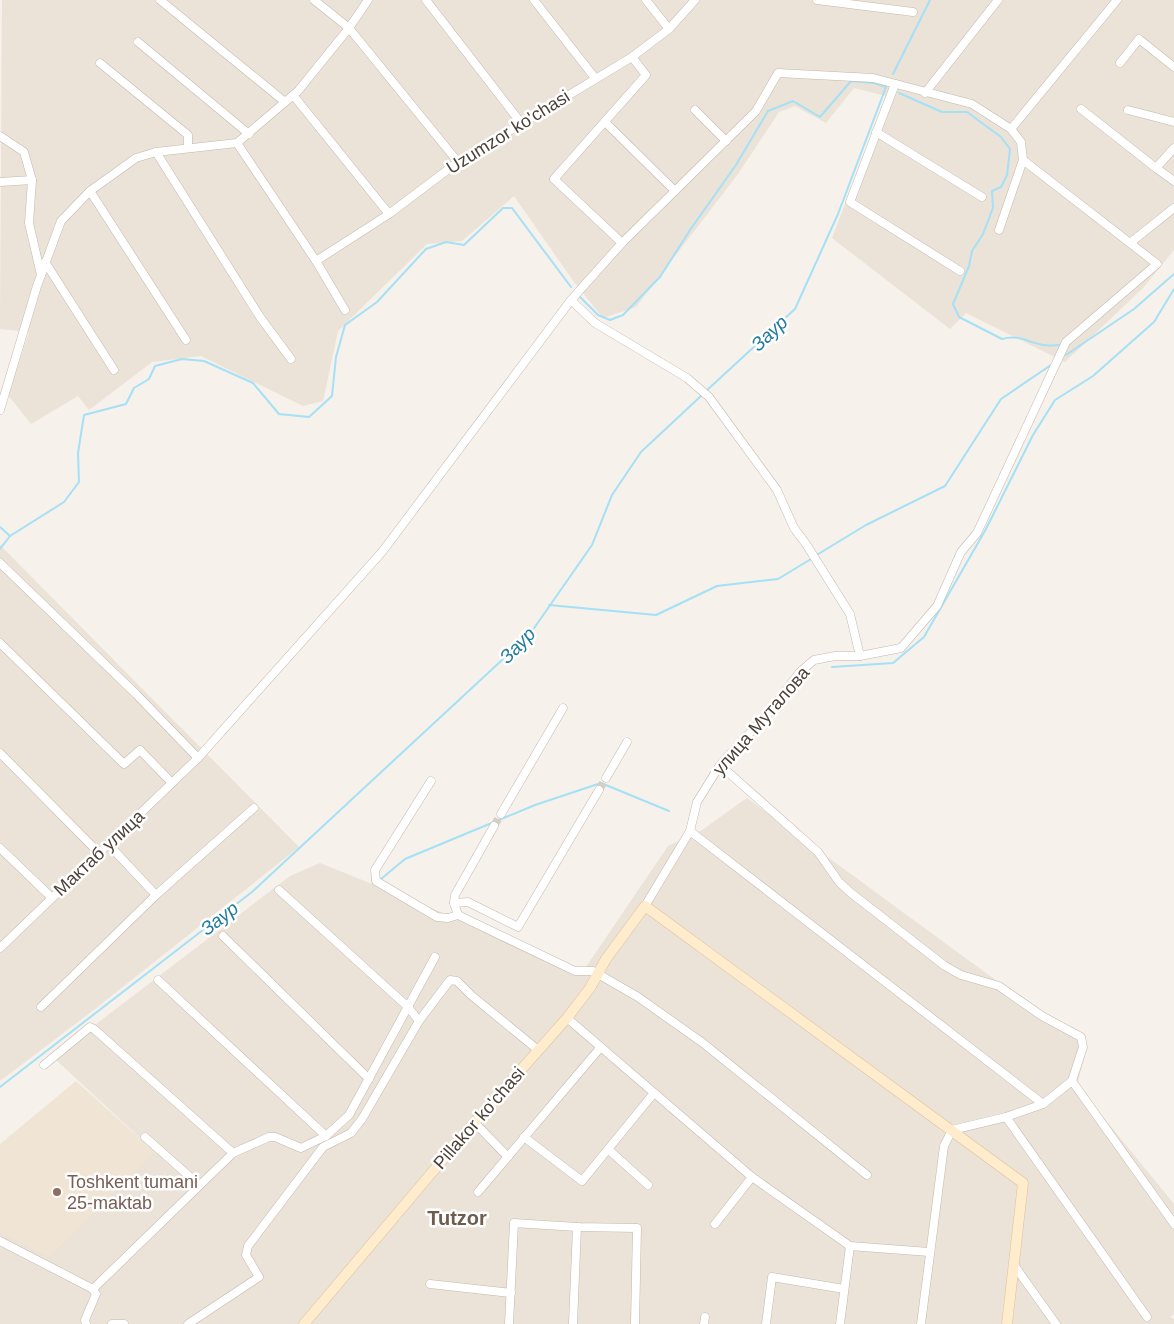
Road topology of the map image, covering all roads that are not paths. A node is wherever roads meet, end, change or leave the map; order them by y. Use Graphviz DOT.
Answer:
graph roads {
  1 [pos="160,0"];
  2 [pos="314,0"];
  3 [pos="368,0"];
  4 [pos="426,0"];
  5 [pos="534,0"];
  6 [pos="646,0"];
  7 [pos="695,0"];
  8 [pos="817,0"];
  9 [pos="998,0"];
  10 [pos="1117,0"];
  11 [pos="912,12"];
  12 [pos="349,28"];
  13 [pos="669,28"];
  14 [pos="138,42"];
  15 [pos="632,57"];
  16 [pos="100,63"];
  17 [pos="1120,63"];
  18 [pos="1174,67"];
  19 [pos="595,78"];
  20 [pos="894,84"];
  21 [pos="925,93"];
  22 [pos="293,96"];
  23 [pos="285,102"];
  24 [pos="1081,109"];
  25 [pos="695,110"];
  26 [pos="1128,110"];
  27 [pos="605,122"];
  28 [pos="1174,122"];
  29 [pos="521,123"];
  30 [pos="1011,129"];
  31 [pos="876,132"];
  32 [pos="249,134"];
  33 [pos="0,136"];
  34 [pos="726,141"];
  35 [pos="237,143"];
  36 [pos="188,148"];
  37 [pos="1174,148"];
  38 [pos="156,152"];
  39 [pos="1023,160"];
  40 [pos="458,162"];
  41 [pos="1156,168"];
  42 [pos="32,180"];
  43 [pos="1174,181"];
  44 [pos="0,182"];
  45 [pos="90,191"];
  46 [pos="675,191"];
  47 [pos="982,197"];
  48 [pos="1174,208"];
  49 [pos="389,214"];
  50 [pos="999,230"];
  51 [pos="622,243"];
  52 [pos="1130,244"];
  53 [pos="316,261"];
  54 [pos="45,262"];
  55 [pos="960,271"];
  56 [pos="41,275"];
  57 [pos="571,300"];
  58 [pos="345,310"];
  59 [pos="186,340"];
  60 [pos="291,359"];
  61 [pos="114,370"];
  62 [pos="0,410"];
  63 [pos="0,564"];
  64 [pos="0,643"];
  65 [pos="860,656"];
  66 [pos="563,708"];
  67 [pos="627,742"];
  68 [pos="0,753"];
  69 [pos="198,758"];
  70 [pos="720,765"];
  71 [pos="606,778"];
  72 [pos="432,781"];
  73 [pos="172,783"];
  74 [pos="599,790"];
  75 [pos="254,808"];
  76 [pos="501,814"];
  77 [pos="494,826"];
  78 [pos="690,831"];
  79 [pos="109,845"];
  80 [pos="0,848"];
  81 [pos="100,854"];
  82 [pos="279,890"];
  83 [pos="156,895"];
  84 [pos="51,897"];
  85 [pos="454,903"];
  86 [pos="645,906"];
  87 [pos="458,915"];
  88 [pos="223,936"];
  89 [pos="0,948"];
  90 [pos="434,957"];
  91 [pos="599,974"];
  92 [pos="158,980"];
  93 [pos="41,1007"];
  94 [pos="408,1007"];
  95 [pos="567,1018"];
  96 [pos="419,1021"];
  97 [pos="600,1048"];
  98 [pos="538,1050"];
  99 [pos="44,1065"];
  100 [pos="369,1079"];
  101 [pos="1072,1081"];
  102 [pos="654,1092"];
  103 [pos="1043,1104"];
  104 [pos="1006,1118"];
  105 [pos="474,1122"];
  106 [pos="952,1130"];
  107 [pos="326,1136"];
  108 [pos="145,1137"];
  109 [pos="524,1137"];
  110 [pos="609,1150"];
  111 [pos="233,1153"];
  112 [pos="508,1157"];
  113 [pos="868,1175"];
  114 [pos="752,1178"];
  115 [pos="198,1184"];
  116 [pos="648,1185"];
  117 [pos="478,1192"];
  118 [pos="715,1224"];
  119 [pos="1174,1224"];
  120 [pos="577,1227"];
  121 [pos="0,1241"];
  122 [pos="850,1246"];
  123 [pos="929,1252"];
  124 [pos="1014,1265"];
  125 [pos="430,1284"];
  126 [pos="92,1289"];
  127 [pos="844,1289"];
  128 [pos="511,1293"];
  129 [pos="1147,1317"];
  130 [pos="86,1324"];
  131 [pos="112,1324"];
  132 [pos="124,1324"];
  133 [pos="188,1324"];
  134 [pos="304,1324"];
  135 [pos="509,1324"];
  136 [pos="573,1324"];
  137 [pos="635,1324"];
  138 [pos="766,1324"];
  139 [pos="840,1324"];
  140 [pos="921,1324"];
  141 [pos="1007,1324"];
  142 [pos="1056,1324"];
  1 -- 23 [label="street"];
  2 -- 12 [label="street"];
  3 -- 12 [label="street"];
  4 -- 29 [label="street"];
  5 -- 19 [label="street"];
  6 -- 13 [label="street"];
  7 -- 13 [label="street, Uzumzor ko'chasi"];
  8 -- 11 [label="street"];
  9 -- 21 [label="street"];
  10 -- 30 [label="street"];
  12 -- 22 [label="street"];
  12 -- 40 [label="street"];
  13 -- 15 [label="street, Uzumzor ko'chasi"];
  14 -- 32 [label="street"];
  15 -- 19 [label="street, Uzumzor ko'chasi"];
  15 -- 27 [label="street"];
  16 -- 36 [label="street"];
  17 -- 18 [label="street"];
  19 -- 29 [label="street, Uzumzor ko'chasi"];
  20 -- 21 [label="street"];
  20 -- 31 [label="street"];
  20 -- 34 [label="street, Мактаб улица"];
  21 -- 30 [label="street"];
  22 -- 23 [label="street"];
  22 -- 49 [label="street"];
  23 -- 32 [label="street"];
  24 -- 41 [label="street"];
  25 -- 34 [label="street"];
  26 -- 28 [label="street"];
  27 -- 46 [label="street"];
  27 -- 51 [label="street"];
  29 -- 40 [label="street, Uzumzor ko'chasi"];
  30 -- 39 [label="street"];
  31 -- 47 [label="street"];
  31 -- 55 [label="street"];
  32 -- 35 [label="street"];
  33 -- 42 [label="street"];
  34 -- 46 [label="street, Мактаб улица"];
  35 -- 36 [label="street"];
  35 -- 53 [label="street"];
  36 -- 38 [label="street"];
  37 -- 41 [label="street"];
  38 -- 45 [label="street"];
  38 -- 60 [label="street"];
  39 -- 50 [label="street"];
  39 -- 52 [label="street"];
  40 -- 49 [label="street, Uzumzor ko'chasi"];
  41 -- 43 [label="street"];
  42 -- 44 [label="street"];
  42 -- 56 [label="street"];
  45 -- 54 [label="street"];
  45 -- 59 [label="street"];
  46 -- 51 [label="street, Мактаб улица"];
  48 -- 52 [label="street"];
  49 -- 53 [label="street, Uzumzor ko'chasi"];
  51 -- 57 [label="street, Мактаб улица"];
  52 -- 65 [label="street, улица Муталова"];
  53 -- 58 [label="street"];
  54 -- 56 [label="street"];
  54 -- 61 [label="street"];
  56 -- 62 [label="street"];
  57 -- 65 [label="street"];
  57 -- 69 [label="street, Мактаб улица"];
  63 -- 69 [label="street"];
  64 -- 73 [label="street"];
  65 -- 70 [label="street, улица Муталова"];
  66 -- 76 [label="street"];
  67 -- 71 [label="street"];
  68 -- 81 [label="street"];
  69 -- 73 [label="street, Мактаб улица"];
  70 -- 78 [label="street, улица Муталова"];
  70 -- 101 [label="street"];
  72 -- 87 [label="street"];
  73 -- 79 [label="street, Мактаб улица"];
  74 -- 85 [label="street"];
  75 -- 83 [label="street"];
  77 -- 85 [label="street"];
  78 -- 86 [label="street, улица Муталова"];
  78 -- 103 [label="street"];
  79 -- 81 [label="street, Мактаб улица"];
  79 -- 83 [label="street"];
  80 -- 84 [label="street"];
  81 -- 84 [label="street, Мактаб улица"];
  82 -- 94 [label="street"];
  83 -- 93 [label="street"];
  84 -- 89 [label="street, Мактаб улица"];
  85 -- 87 [label="street"];
  86 -- 91 [label="street, Pillakor ko'chasi"];
  86 -- 106 [label="street"];
  87 -- 91 [label="street"];
  88 -- 100 [label="street"];
  90 -- 94 [label="street"];
  91 -- 95 [label="street, Pillakor ko'chasi"];
  91 -- 113 [label="street"];
  92 -- 107 [label="street"];
  94 -- 96 [label="street"];
  94 -- 100 [label="street"];
  95 -- 97 [label="street"];
  95 -- 98 [label="street, Pillakor ko'chasi"];
  96 -- 98 [label="street"];
  96 -- 133 [label="street"];
  97 -- 102 [label="street"];
  97 -- 109 [label="street"];
  98 -- 105 [label="street, Pillakor ko'chasi"];
  99 -- 111 [label="street"];
  100 -- 107 [label="street"];
  101 -- 103 [label="street"];
  101 -- 119 [label="street"];
  102 -- 110 [label="street"];
  102 -- 114 [label="street"];
  103 -- 104 [label="street"];
  104 -- 106 [label="street"];
  104 -- 129 [label="street"];
  105 -- 112 [label="street"];
  105 -- 134 [label="street, Pillakor ko'chasi"];
  106 -- 123 [label="street"];
  106 -- 124 [label="street"];
  107 -- 111 [label="street"];
  108 -- 115 [label="street"];
  109 -- 110 [label="street"];
  109 -- 112 [label="street"];
  110 -- 116 [label="street"];
  111 -- 115 [label="street"];
  112 -- 117 [label="street"];
  114 -- 118 [label="street"];
  114 -- 122 [label="street"];
  115 -- 126 [label="street"];
  120 -- 128 [label="street"];
  120 -- 136 [label="street"];
  120 -- 137 [label="street"];
  121 -- 126 [label="street"];
  122 -- 123 [label="street"];
  122 -- 127 [label="street"];
  123 -- 140 [label="street"];
  124 -- 141 [label="street"];
  124 -- 142 [label="street"];
  125 -- 128 [label="street"];
  126 -- 130 [label="street"];
  127 -- 138 [label="street"];
  127 -- 139 [label="street"];
  128 -- 135 [label="street"];
  131 -- 132 [label="street"];
}
